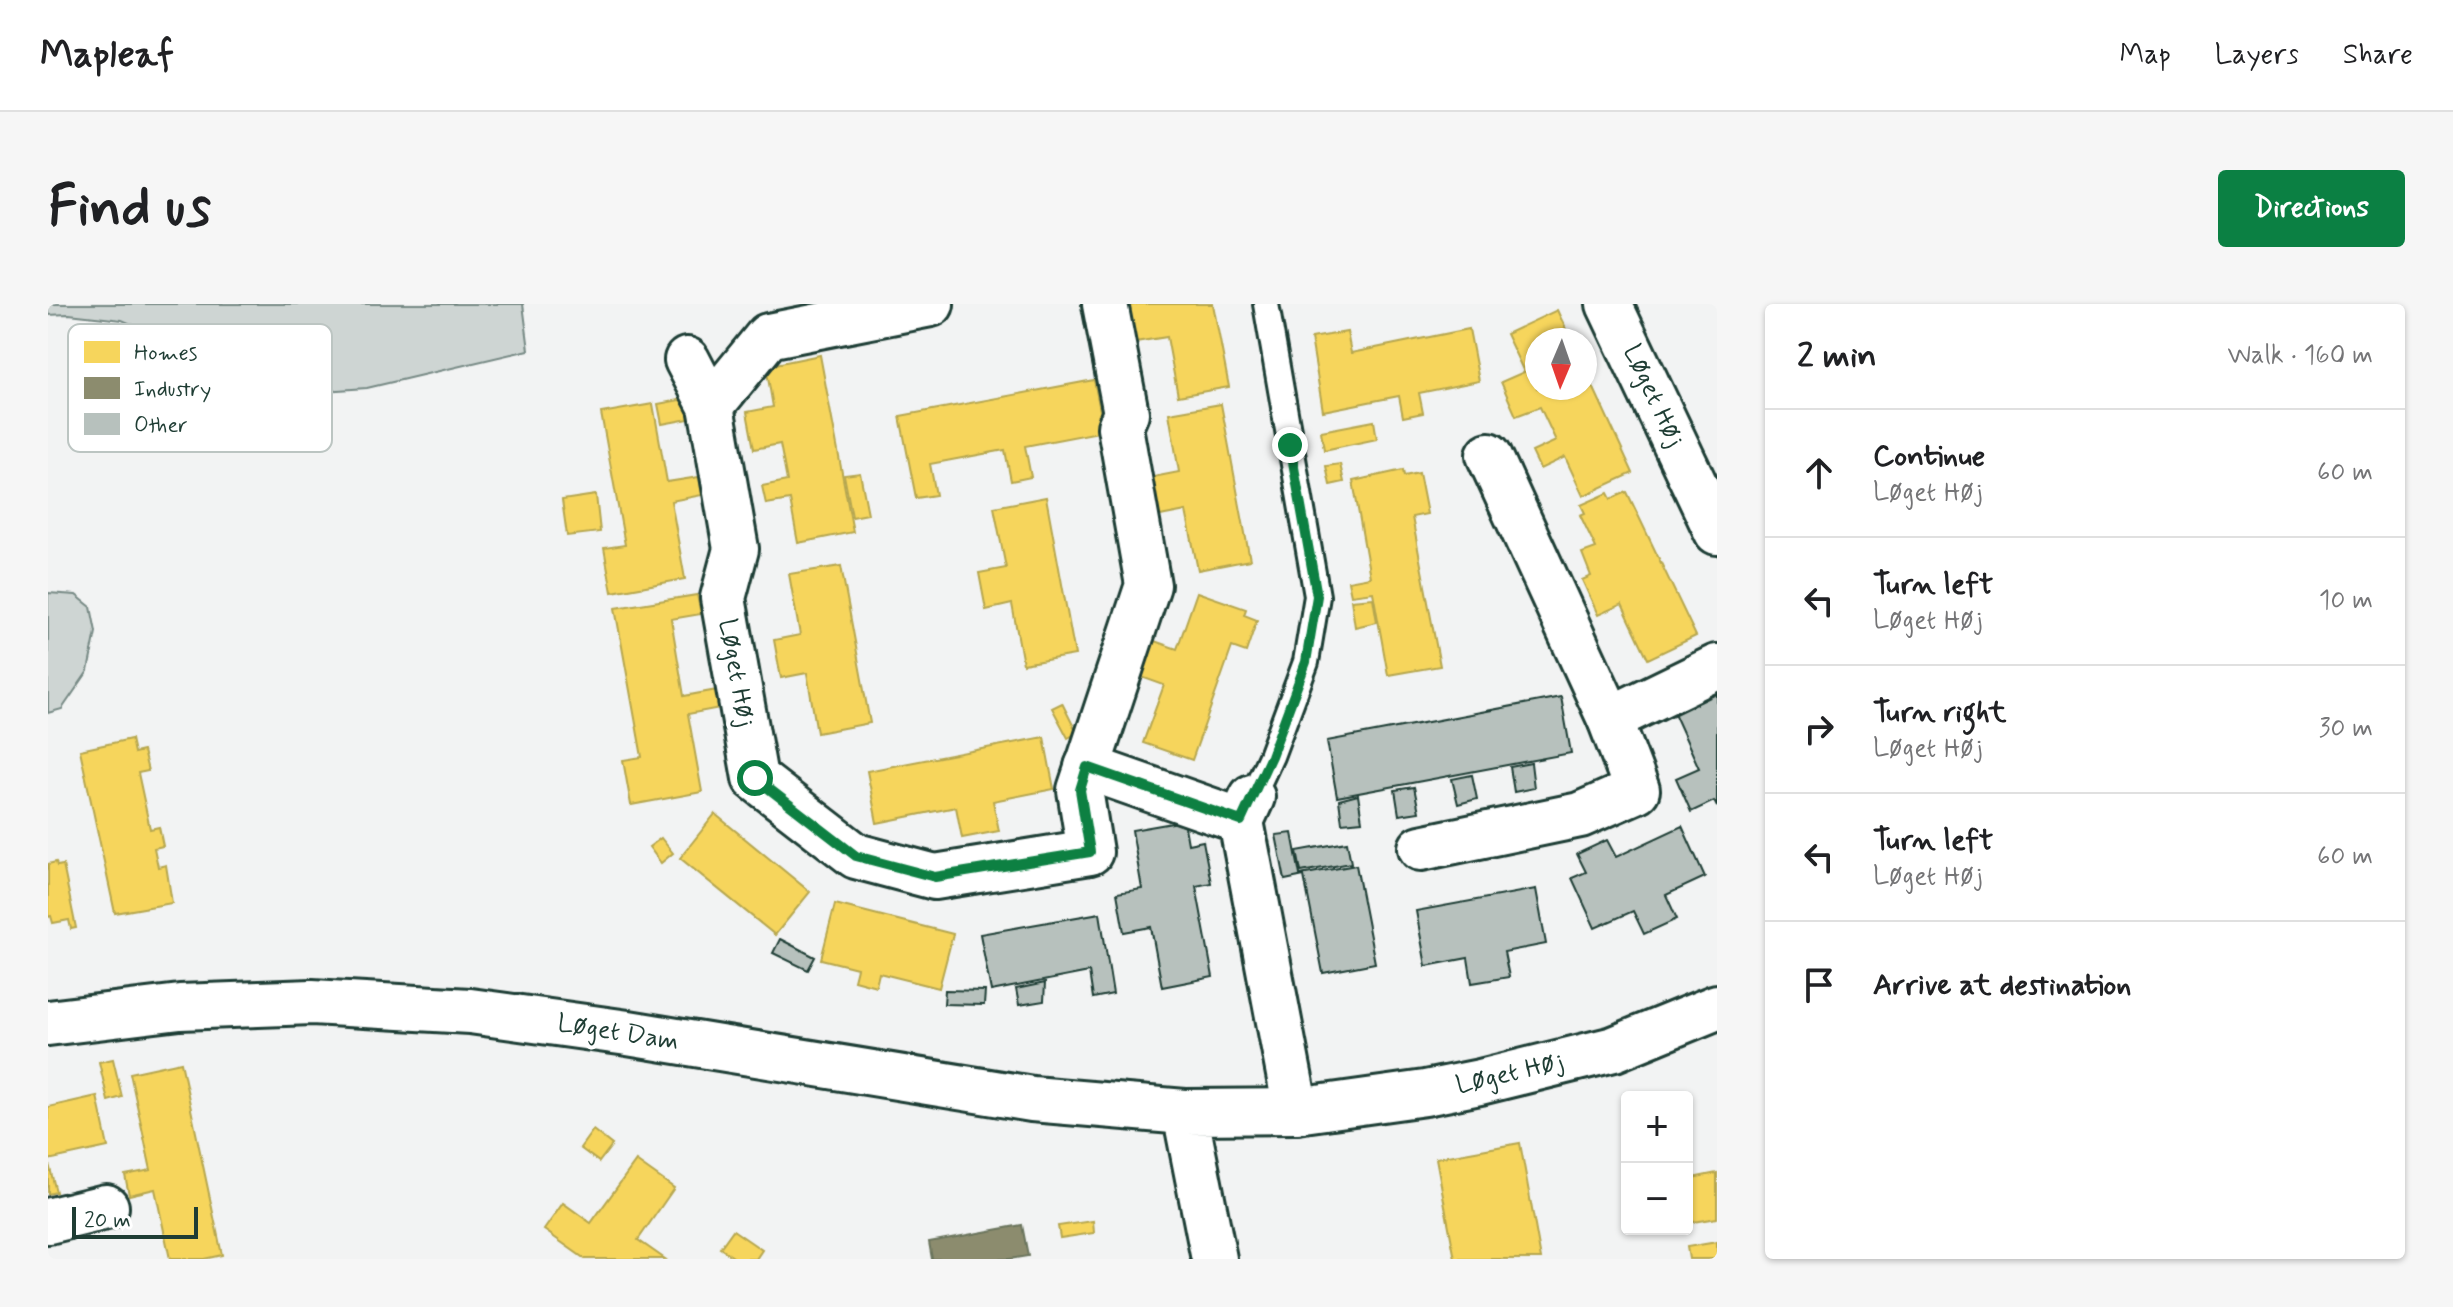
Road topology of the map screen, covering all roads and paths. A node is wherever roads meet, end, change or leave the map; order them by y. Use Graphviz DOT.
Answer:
graph roads {
  1 [pos="931,304"];
  2 [pos="1105,304"];
  3 [pos="1266,304"];
  4 [pos="1609,304"];
  5 [pos="687,360"];
  6 [pos="711,406"];
  7 [pos="1489,455"];
  8 [pos="1717,532"];
  9 [pos="1717,667"];
  10 [pos="1610,719"];
  11 [pos="1087,767"];
  12 [pos="1246,809"];
  13 [pos="1421,848"];
  14 [pos="1717,1007"];
  15 [pos="48,1023"];
  16 [pos="1296,1111"];
  17 [pos="1185,1112"];
  18 [pos="106,1207"];
  19 [pos="48,1221"];
  20 [pos="1214,1259"];
  1 -- 6 [label="street"];
  2 -- 11 [label="street, Løget Høj"];
  3 -- 12 [label="lane"];
  4 -- 8 [label="street, Løget Høj"];
  5 -- 6 [label="street, Løget Høj"];
  6 -- 11 [label="street, Løget Høj"];
  7 -- 10 [label="street"];
  9 -- 10 [label="street"];
  10 -- 13 [label="street"];
  11 -- 12 [label="street"];
  12 -- 16 [label="street"];
  14 -- 16 [label="street, Løget Høj"];
  15 -- 17 [label="street, Løget Dam"];
  16 -- 17 [label="street, Løget Høj"];
  17 -- 20 [label="street"];
  18 -- 19 [label="street"];
}
